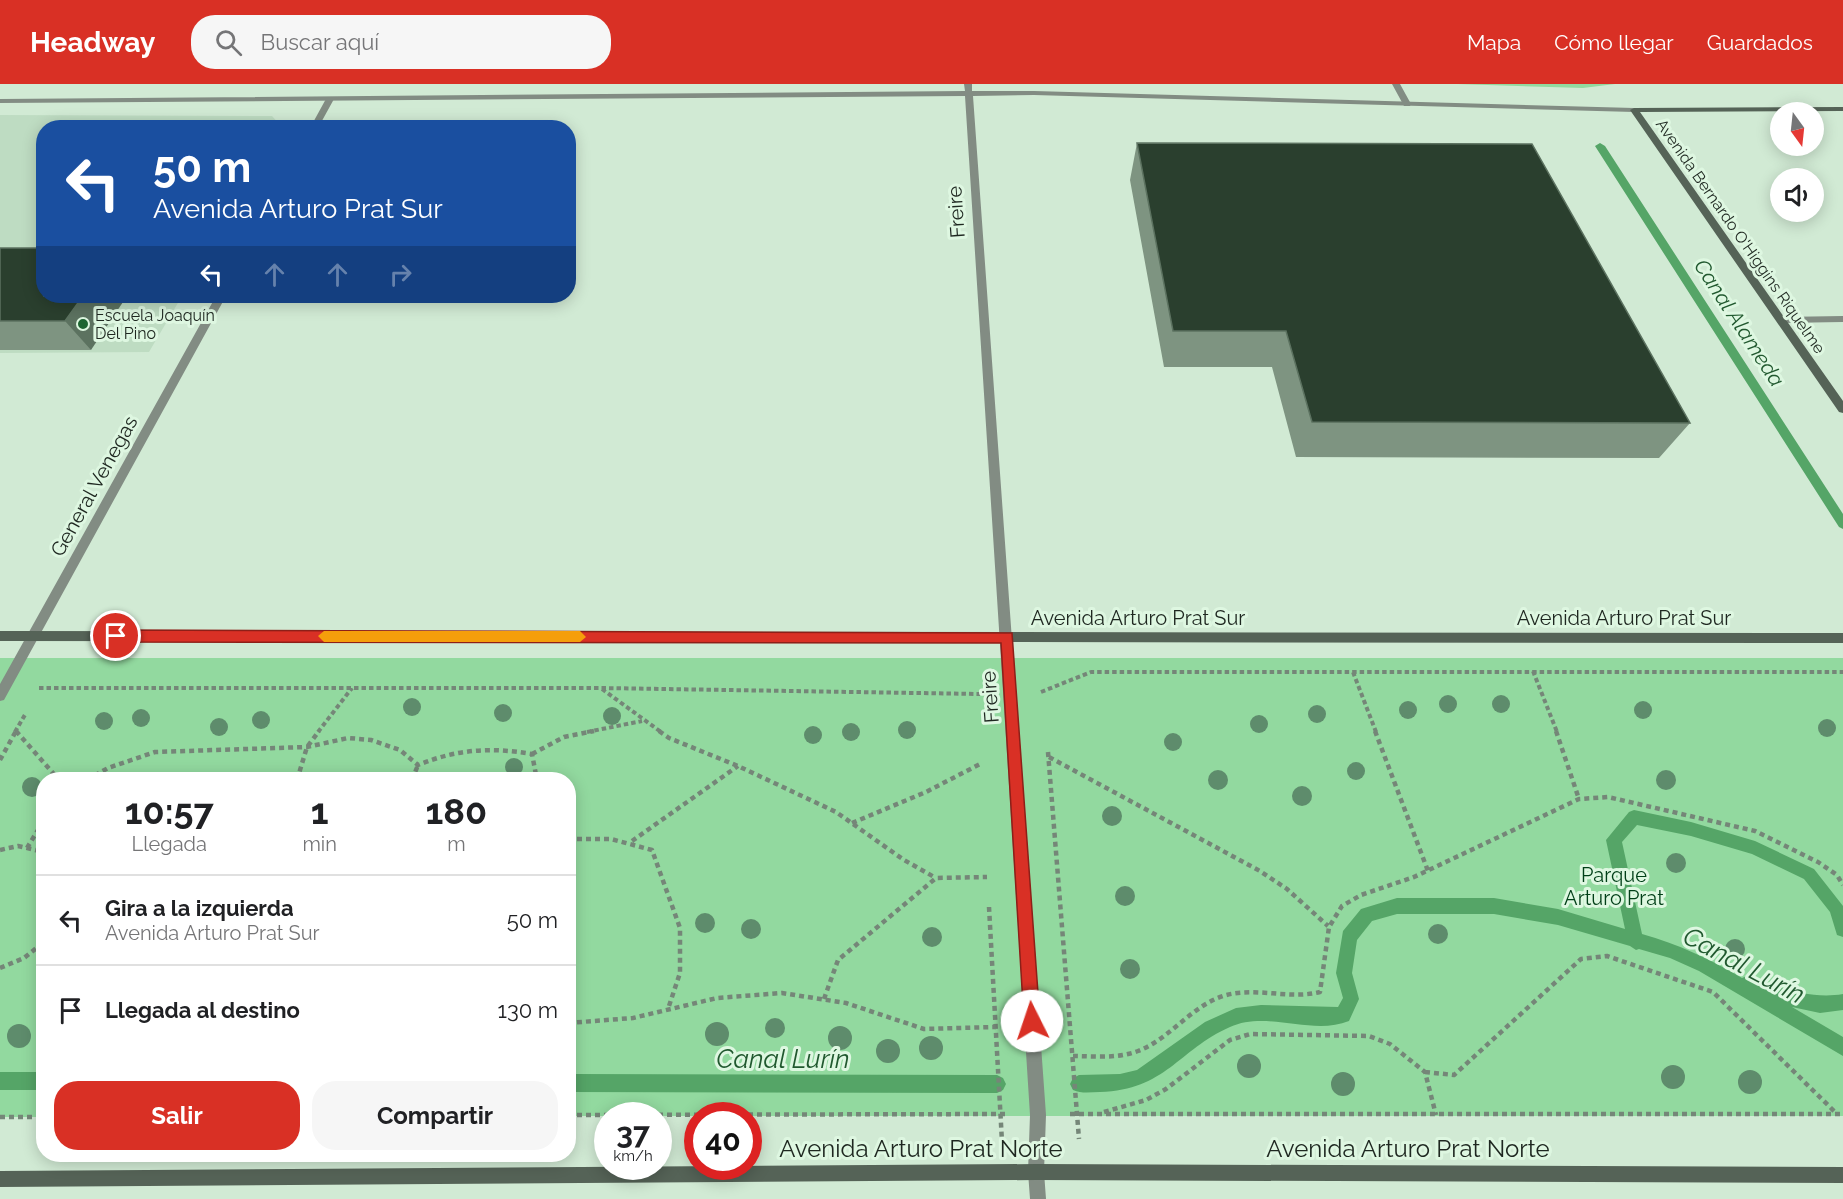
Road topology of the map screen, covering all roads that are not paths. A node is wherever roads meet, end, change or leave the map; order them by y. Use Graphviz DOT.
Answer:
graph roads {
  1 [pos="1396,84"];
  2 [pos="969,89"];
  3 [pos="330,99"];
  4 [pos="0,101"];
  5 [pos="1407,104"];
  6 [pos="1843,109"];
  7 [pos="1634,110"];
  8 [pos="318,120"];
  9 [pos="217,303"];
  10 [pos="1843,319"];
  11 [pos="1781,320"];
  12 [pos="1843,409"];
  13 [pos="0,636"];
  14 [pos="31,636"];
  15 [pos="1007,637"];
  16 [pos="1843,638"];
  17 [pos="0,696"];
  18 [pos="1036,1172"];
  19 [pos="1843,1175"];
  20 [pos="0,1179"];
  21 [pos="1038,1199"];
  1 -- 5 [label="street"];
  2 -- 3 [label="street"];
  2 -- 5 [label="street"];
  2 -- 15 [label="street, Freire"];
  3 -- 4 [label="street"];
  3 -- 8 [label="street"];
  5 -- 7 [label="street"];
  6 -- 7 [label="main road"];
  7 -- 11 [label="main road, Avenida Bernardo O'Higgins Riquelme"];
  9 -- 14 [label="street, General Venegas"];
  10 -- 11 [label="street"];
  11 -- 12 [label="main road, Avenida Bernardo O'Higgins Riquelme"];
  13 -- 14 [label="main road, Avenida Arturo Prat Sur"];
  14 -- 15 [label="main road, Avenida Arturo Prat Sur"];
  14 -- 17 [label="street, General Venegas"];
  15 -- 16 [label="main road, Avenida Arturo Prat Sur"];
  15 -- 18 [label="street, Freire"];
  18 -- 19 [label="main road, Avenida Arturo Prat Norte"];
  18 -- 20 [label="main road, Avenida Arturo Prat Norte"];
  18 -- 21 [label="street, Freire"];
}
